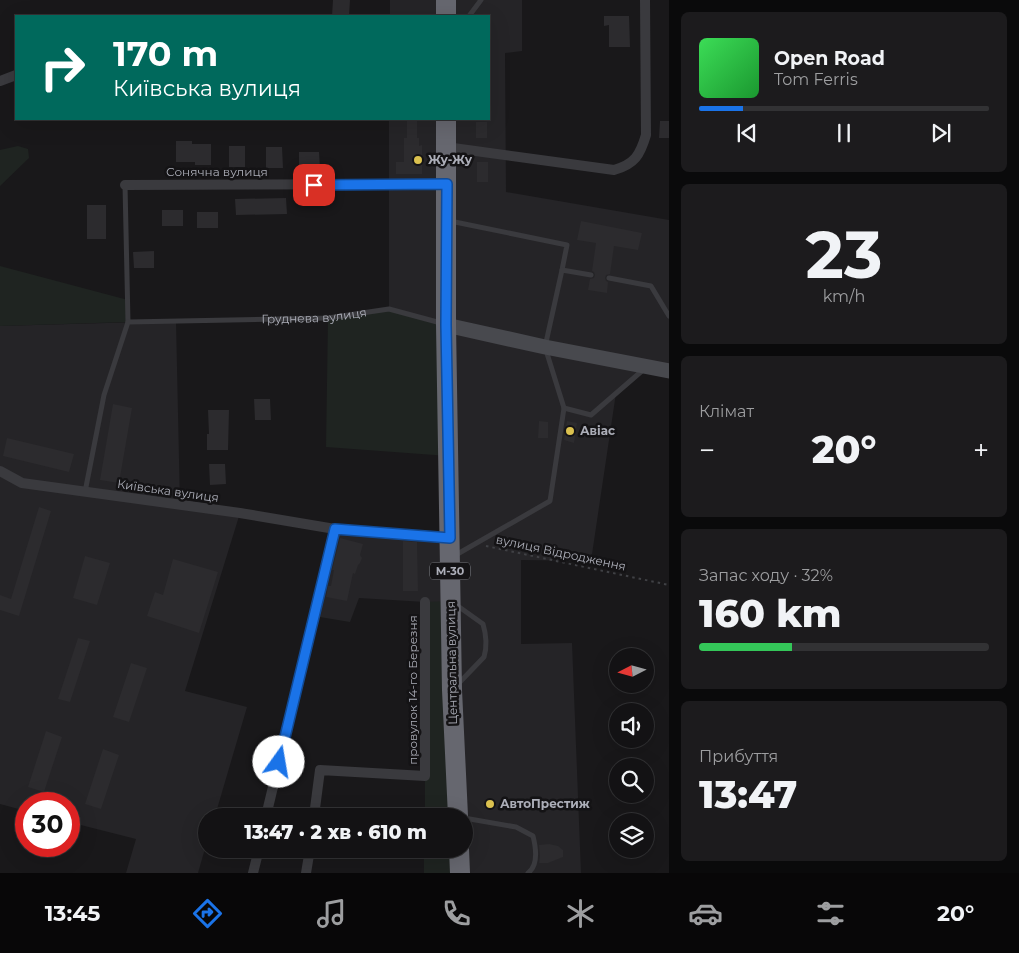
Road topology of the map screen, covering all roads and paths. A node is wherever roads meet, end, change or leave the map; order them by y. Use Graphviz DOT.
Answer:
graph roads {
  1 [pos="446,0"];
  2 [pos="482,0"];
  3 [pos="645,0"];
  4 [pos="446,15"];
  5 [pos="470,15"];
  6 [pos="15,75"];
  7 [pos="0,81"];
  8 [pos="446,120"];
  9 [pos="446,147"];
  10 [pos="447,184"];
  11 [pos="125,185"];
  12 [pos="447,220"];
  13 [pos="562,270"];
  14 [pos="591,275"];
  15 [pos="609,278"];
  16 [pos="669,316"];
  17 [pos="128,322"];
  18 [pos="446,325"];
  19 [pos="545,347"];
  20 [pos="647,367"];
  21 [pos="669,371"];
  22 [pos="564,408"];
  23 [pos="0,471"];
  24 [pos="85,492"];
  25 [pos="335,529"];
  26 [pos="450,538"];
  27 [pos="475,544"];
  28 [pos="450,559"];
  29 [pos="669,586"];
  30 [pos="450,601"];
  31 [pos="425,602"];
  32 [pos="452,690"];
  33 [pos="268,808"];
  34 [pos="315,808"];
  35 [pos="458,808"];
  36 [pos="473,820"];
  37 [pos="257,858"];
  38 [pos="308,858"];
  39 [pos="459,858"];
  40 [pos="253,873"];
  41 [pos="306,873"];
  42 [pos="460,873"];
  43 [pos="528,873"];
  1 -- 4 [label="highway"];
  2 -- 5 [label="lane"];
  3 -- 9 [label="street"];
  6 -- 7 [label="street"];
  8 -- 9 [label="highway, Центральна вулиця / М-30"];
  9 -- 10 [label="highway, Центральна вулиця / М-30"];
  10 -- 11 [label="street, Сонячна вулиця"];
  10 -- 12 [label="highway, Центральна вулиця / М-30"];
  11 -- 17 [label="lane, Сонячна вулиця"];
  12 -- 13 [label="lane"];
  12 -- 18 [label="highway, Центральна вулиця / М-30"];
  13 -- 14 [label="lane"];
  13 -- 19 [label="lane"];
  15 -- 16 [label="lane"];
  17 -- 18 [label="lane, Груднева вулиця"];
  17 -- 24 [label="lane"];
  18 -- 19 [label="street, Груднева вулиця"];
  18 -- 26 [label="highway, Центральна вулиця / М-30"];
  19 -- 20 [label="street, Груднева вулиця"];
  19 -- 22 [label="lane"];
  20 -- 21 [label="street, Груднева вулиця"];
  20 -- 22 [label="lane"];
  22 -- 27 [label="lane"];
  23 -- 24 [label="street, Київська вулиця"];
  24 -- 25 [label="street, Київська вулиця"];
  25 -- 26 [label="street, Київська вулиця"];
  25 -- 33 [label="street"];
  26 -- 28 [label="highway, Центральна вулиця / М-30"];
  27 -- 28 [label="lane"];
  27 -- 29 [label="path, вулиця Відродження"];
  28 -- 30 [label="highway, Центральна вулиця / М-30"];
  30 -- 32 [label="highway, Центральна вулиця / М-30"];
  30 -- 32 [label="lane"];
  31 -- 34 [label="street, провулок 14-го Березня"];
  32 -- 35 [label="highway, Центральна вулиця / М-30"];
  36 -- 43 [label="lane"];
  37 -- 40 [label="street"];
  38 -- 41 [label="street"];
  39 -- 42 [label="highway"];
}
